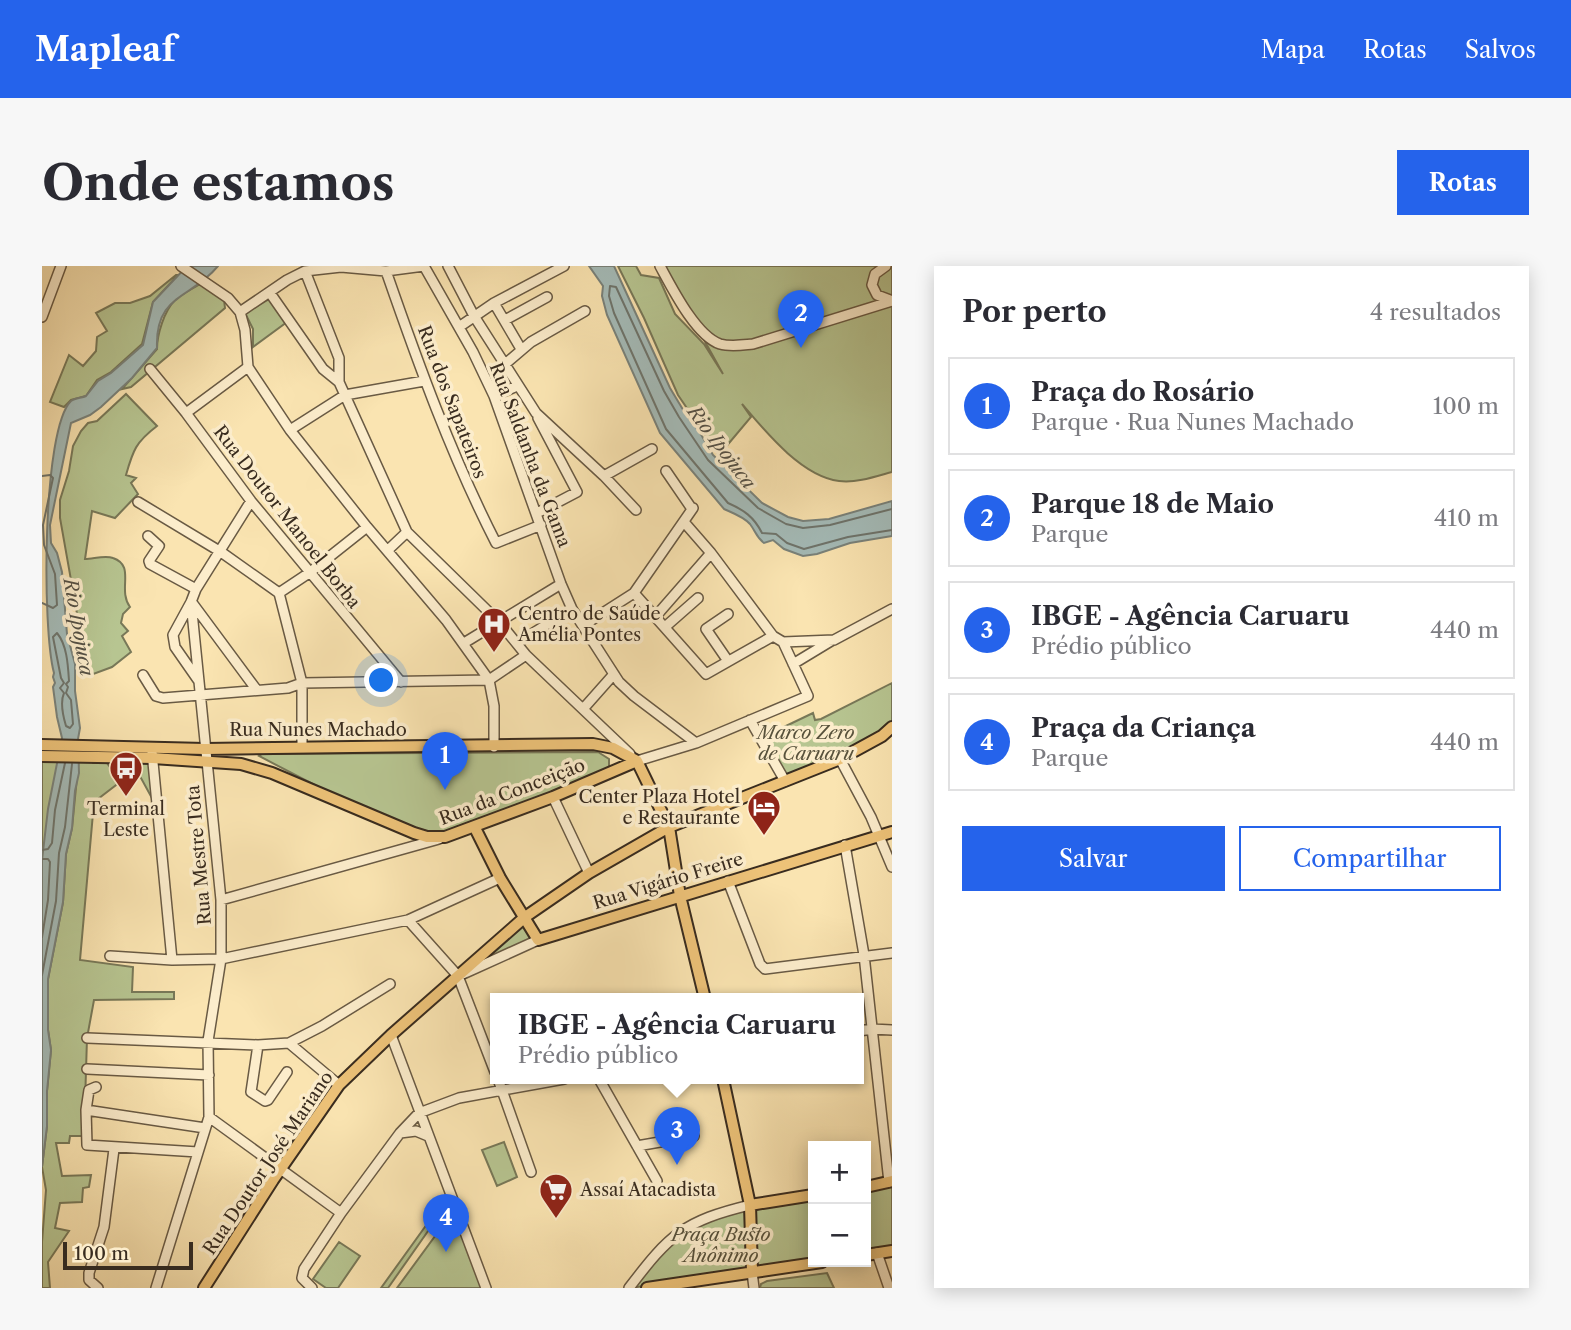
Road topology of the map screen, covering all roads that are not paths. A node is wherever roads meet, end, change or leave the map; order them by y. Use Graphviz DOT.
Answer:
graph roads {
  1 [pos="61,266"];
  2 [pos="181,266"];
  3 [pos="424,266"];
  4 [pos="564,266"];
  5 [pos="660,266"];
  6 [pos="886,266"];
  7 [pos="452,267"];
  8 [pos="305,271"];
  9 [pos="386,271"];
  10 [pos="270,293"];
  11 [pos="547,297"];
  12 [pos="892,301"];
  13 [pos="494,303"];
  14 [pos="585,311"];
  15 [pos="240,312"];
  16 [pos="474,316"];
  17 [pos="42,317"];
  18 [pos="505,320"];
  19 [pos="459,327"];
  20 [pos="520,349"];
  21 [pos="504,365"];
  22 [pos="248,367"];
  23 [pos="150,369"];
  24 [pos="424,381"];
  25 [pos="339,382"];
  26 [pos="517,386"];
  27 [pos="345,395"];
  28 [pos="494,396"];
  29 [pos="186,413"];
  30 [pos="536,413"];
  31 [pos="290,430"];
  32 [pos="652,449"];
  33 [pos="666,471"];
  34 [pos="604,476"];
  35 [pos="251,501"];
  36 [pos="138,502"];
  37 [pos="636,510"];
  38 [pos="537,513"];
  39 [pos="684,522"];
  40 [pos="541,525"];
  41 [pos="367,527"];
  42 [pos="407,532"];
  43 [pos="148,536"];
  44 [pos="388,551"];
  45 [pos="221,552"];
  46 [pos="711,553"];
  47 [pos="309,573"];
  48 [pos="561,584"];
  49 [pos="196,589"];
  50 [pos="279,593"];
  51 [pos="634,593"];
  52 [pos="698,598"];
  53 [pos="191,602"];
  54 [pos="572,608"];
  55 [pos="892,609"];
  56 [pos="727,614"];
  57 [pos="656,616"];
  58 [pos="500,623"];
  59 [pos="584,625"];
  60 [pos="665,627"];
  61 [pos="773,636"];
  62 [pos="834,640"];
  63 [pos="783,642"];
  64 [pos="464,643"];
  65 [pos="517,643"];
  66 [pos="526,655"];
  67 [pos="728,661"];
  68 [pos="793,664"];
  69 [pos="614,674"];
  70 [pos="143,675"];
  71 [pos="489,680"];
  72 [pos="199,682"];
  73 [pos="401,682"];
  74 [pos="302,684"];
  75 [pos="256,689"];
  76 [pos="202,693"];
  77 [pos="583,709"];
  78 [pos="750,720"];
  79 [pos="892,727"];
  80 [pos="696,743"];
  81 [pos="42,745"];
  82 [pos="302,747"];
  83 [pos="494,747"];
  84 [pos="93,752"];
  85 [pos="152,753"];
  86 [pos="206,755"];
  87 [pos="42,756"];
  88 [pos="635,759"];
  89 [pos="840,759"];
  90 [pos="785,781"];
  91 [pos="553,797"];
  92 [pos="668,827"];
  93 [pos="475,828"];
  94 [pos="892,832"];
  95 [pos="880,836"];
  96 [pos="445,837"];
  97 [pos="845,845"];
  98 [pos="892,867"];
  99 [pos="589,873"];
  100 [pos="500,878"];
  101 [pos="728,881"];
  102 [pos="680,896"];
  103 [pos="221,900"];
  104 [pos="525,917"];
  105 [pos="408,920"];
  106 [pos="538,940"];
  107 [pos="892,953"];
  108 [pos="864,955"];
  109 [pos="110,956"];
  110 [pos="221,959"];
  111 [pos="172,960"];
  112 [pos="458,976"];
  113 [pos="390,984"];
  114 [pos="704,993"];
  115 [pos="872,1029"];
  116 [pos="864,1030"];
  117 [pos="892,1030"];
  118 [pos="391,1035"];
  119 [pos="87,1038"];
  120 [pos="208,1041"];
  121 [pos="289,1042"];
  122 [pos="258,1045"];
  123 [pos="490,1059"];
  124 [pos="87,1069"];
  125 [pos="287,1072"];
  126 [pos="209,1075"];
  127 [pos="500,1084"];
  128 [pos="536,1084"];
  129 [pos="602,1084"];
  130 [pos="724,1084"];
  131 [pos="339,1085"];
  132 [pos="96,1087"];
  133 [pos="502,1090"];
  134 [pos="86,1110"];
  135 [pos="419,1114"];
  136 [pos="209,1117"];
  137 [pos="205,1128"];
  138 [pos="400,1133"];
  139 [pos="428,1136"];
  140 [pos="694,1136"];
  141 [pos="637,1146"];
  142 [pos="114,1149"];
  143 [pos="198,1152"];
  144 [pos="282,1169"];
  145 [pos="531,1172"];
  146 [pos="657,1181"];
  147 [pos="890,1182"];
  148 [pos="871,1186"];
  149 [pos="808,1196"];
  150 [pos="750,1205"];
  151 [pos="341,1213"];
  152 [pos="892,1251"];
  153 [pos="872,1254"];
  154 [pos="808,1264"];
  155 [pos="752,1272"];
  156 [pos="98,1288"];
  157 [pos="156,1288"];
  158 [pos="204,1288"];
  159 [pos="313,1288"];
  160 [pos="486,1288"];
  161 [pos="629,1288"];
  162 [pos="647,1288"];
  163 [pos="754,1288"];
  164 [pos="889,1288"];
  1 -- 17 [label="street"];
  2 -- 15 [label="street"];
  3 -- 9 [label="street"];
  3 -- 19 [label="street, Rua Saldanha da Gama"];
  4 -- 13 [label="street"];
  5 -- 12 [label="street"];
  6 -- 12 [label="street"];
  7 -- 16 [label="street"];
  8 -- 9 [label="street"];
  8 -- 10 [label="street"];
  8 -- 25 [label="street"];
  9 -- 24 [label="street, Rua dos Sapateiros"];
  10 -- 15 [label="street"];
  10 -- 25 [label="street"];
  11 -- 18 [label="street"];
  13 -- 16 [label="street"];
  13 -- 18 [label="street"];
  14 -- 20 [label="street"];
  15 -- 22 [label="street"];
  16 -- 19 [label="street"];
  16 -- 21 [label="street"];
  18 -- 20 [label="street"];
  19 -- 28 [label="street, Rua Saldanha da Gama"];
  20 -- 21 [label="street"];
  21 -- 26 [label="street"];
  22 -- 29 [label="street"];
  22 -- 31 [label="street"];
  23 -- 29 [label="street, Rua Doutor Manoel Borba"];
  24 -- 27 [label="street"];
  24 -- 40 [label="street, Rua dos Sapateiros"];
  25 -- 27 [label="street"];
  26 -- 28 [label="street"];
  26 -- 30 [label="street"];
  27 -- 31 [label="street"];
  27 -- 42 [label="street"];
  28 -- 38 [label="street, Rua Saldanha da Gama"];
  29 -- 35 [label="street, Rua Doutor Manoel Borba"];
  30 -- 34 [label="street"];
  30 -- 38 [label="street"];
  31 -- 41 [label="street"];
  32 -- 34 [label="street"];
  33 -- 39 [label="street"];
  34 -- 37 [label="street"];
  35 -- 45 [label="street"];
  35 -- 47 [label="street, Rua Doutor Manoel Borba"];
  36 -- 45 [label="street"];
  38 -- 40 [label="street, Rua Saldanha da Gama"];
  39 -- 46 [label="street"];
  39 -- 51 [label="street"];
  40 -- 48 [label="street, Rua Saldanha da Gama"];
  41 -- 44 [label="street"];
  41 -- 47 [label="street"];
  42 -- 44 [label="street"];
  42 -- 58 [label="street"];
  43 -- 49 [label="street"];
  44 -- 64 [label="street"];
  45 -- 49 [label="street"];
  45 -- 50 [label="street"];
  46 -- 57 [label="street"];
  46 -- 61 [label="street"];
  47 -- 50 [label="street"];
  47 -- 73 [label="street, Rua Doutor Manoel Borba"];
  48 -- 54 [label="street, Rua Saldanha da Gama"];
  48 -- 58 [label="street"];
  49 -- 53 [label="street"];
  50 -- 74 [label="street"];
  51 -- 57 [label="street"];
  51 -- 59 [label="street"];
  52 -- 60 [label="street"];
  53 -- 72 [label="street"];
  53 -- 72 [label="street"];
  53 -- 75 [label="street"];
  54 -- 59 [label="street, Rua Saldanha da Gama"];
  54 -- 65 [label="street"];
  55 -- 62 [label="street"];
  56 -- 67 [label="street"];
  57 -- 60 [label="street"];
  58 -- 64 [label="street"];
  58 -- 65 [label="street"];
  59 -- 69 [label="street, Rua Saldanha da Gama"];
  60 -- 67 [label="street"];
  61 -- 63 [label="street"];
  61 -- 67 [label="street"];
  62 -- 63 [label="street"];
  62 -- 68 [label="street"];
  63 -- 68 [label="street"];
  64 -- 71 [label="street"];
  65 -- 66 [label="street"];
  66 -- 71 [label="street"];
  66 -- 77 [label="street"];
  68 -- 78 [label="street, Rua da Conceição"];
  69 -- 77 [label="street"];
  69 -- 80 [label="street, Rua Saldanha da Gama"];
  70 -- 76 [label="street"];
  71 -- 73 [label="street"];
  71 -- 83 [label="street"];
  72 -- 76 [label="street, Rua Mestre Tota"];
  73 -- 74 [label="street"];
  74 -- 75 [label="street"];
  74 -- 82 [label="street"];
  75 -- 76 [label="street"];
  76 -- 86 [label="street, Rua Mestre Tota"];
  77 -- 88 [label="street"];
  78 -- 80 [label="street, Rua da Conceição"];
  78 -- 90 [label="street"];
  79 -- 89 [label="main road, Rua Doutor José Mariano"];
  80 -- 88 [label="street, Rua da Conceição"];
  81 -- 84 [label="main road"];
  82 -- 83 [label="main road, Rua Nunes Machado"];
  82 -- 86 [label="main road, Rua Nunes Machado"];
  83 -- 88 [label="main road, Rua Nunes Machado"];
  84 -- 85 [label="main road"];
  84 -- 87 [label="main road"];
  85 -- 86 [label="main road"];
  85 -- 111 [label="street"];
  86 -- 96 [label="main road, Rua Nunes Machado"];
  86 -- 103 [label="street, Rua Mestre Tota"];
  88 -- 91 [label="main road, Rua da Conceição"];
  88 -- 92 [label="main road"];
  89 -- 90 [label="main road, Rua Doutor José Mariano"];
  89 -- 95 [label="street"];
  90 -- 92 [label="main road, Rua Doutor José Mariano"];
  91 -- 93 [label="main road, Rua da Conceição"];
  91 -- 99 [label="street"];
  92 -- 99 [label="main road, Rua Doutor José Mariano"];
  92 -- 102 [label="main road"];
  93 -- 96 [label="main road, Rua da Conceição"];
  93 -- 100 [label="main road"];
  94 -- 95 [label="main road, Rua Vigário Freire"];
  95 -- 97 [label="main road, Rua Vigário Freire"];
  95 -- 98 [label="street"];
  96 -- 103 [label="street, Rua da Conceição"];
  97 -- 101 [label="main road, Rua Vigário Freire"];
  97 -- 108 [label="street"];
  99 -- 104 [label="main road, Rua Doutor José Mariano"];
  100 -- 104 [label="main road"];
  100 -- 105 [label="street"];
  101 -- 102 [label="main road, Rua Vigário Freire"];
  101 -- 108 [label="street"];
  102 -- 106 [label="main road, Rua Vigário Freire"];
  102 -- 114 [label="main road"];
  103 -- 110 [label="street, Rua Mestre Tota"];
  104 -- 106 [label="main road"];
  104 -- 112 [label="main road, Rua Doutor José Mariano"];
  105 -- 110 [label="street"];
  105 -- 112 [label="street"];
  106 -- 112 [label="street, Rua Vigário Freire"];
  107 -- 108 [label="street"];
  108 -- 115 [label="street"];
  109 -- 111 [label="street"];
  110 -- 111 [label="street"];
  110 -- 120 [label="street, Rua Mestre Tota"];
  112 -- 118 [label="main road, Rua Doutor José Mariano"];
  112 -- 123 [label="street"];
  113 -- 121 [label="street"];
  115 -- 116 [label="street"];
  115 -- 117 [label="street"];
  115 -- 147 [label="street"];
  118 -- 131 [label="main road, Rua Doutor José Mariano"];
  118 -- 135 [label="street"];
  119 -- 120 [label="street"];
  120 -- 122 [label="street"];
  120 -- 126 [label="street, Rua Mestre Tota"];
  121 -- 122 [label="street"];
  121 -- 131 [label="street"];
  122 -- 125 [label="street"];
  124 -- 126 [label="street"];
  126 -- 136 [label="street, Rua Mestre Tota"];
  127 -- 133 [label="street"];
  128 -- 133 [label="street"];
  129 -- 141 [label="street"];
  130 -- 150 [label="main road"];
  131 -- 144 [label="main road, Rua Doutor José Mariano"];
  132 -- 134 [label="street"];
  133 -- 135 [label="street"];
  133 -- 145 [label="street"];
  134 -- 137 [label="street"];
  134 -- 142 [label="street"];
  135 -- 138 [label="street"];
  135 -- 139 [label="street"];
  136 -- 137 [label="street, Rua Mestre Tota"];
  136 -- 144 [label="street"];
  137 -- 143 [label="street, Rua Mestre Tota"];
  138 -- 139 [label="street"];
  138 -- 151 [label="street"];
  139 -- 160 [label="street"];
  140 -- 141 [label="street"];
  141 -- 146 [label="street"];
  142 -- 143 [label="street"];
  142 -- 156 [label="street"];
  143 -- 157 [label="street, Rua Mestre Tota"];
  144 -- 151 [label="street"];
  144 -- 158 [label="main road, Rua Doutor José Mariano"];
  147 -- 148 [label="main road"];
  149 -- 150 [label="main road"];
  150 -- 155 [label="main road"];
  150 -- 161 [label="street"];
  151 -- 159 [label="street"];
  152 -- 153 [label="main road"];
  153 -- 164 [label="street"];
  154 -- 155 [label="main road"];
  155 -- 162 [label="main road"];
  155 -- 163 [label="street"];
}
